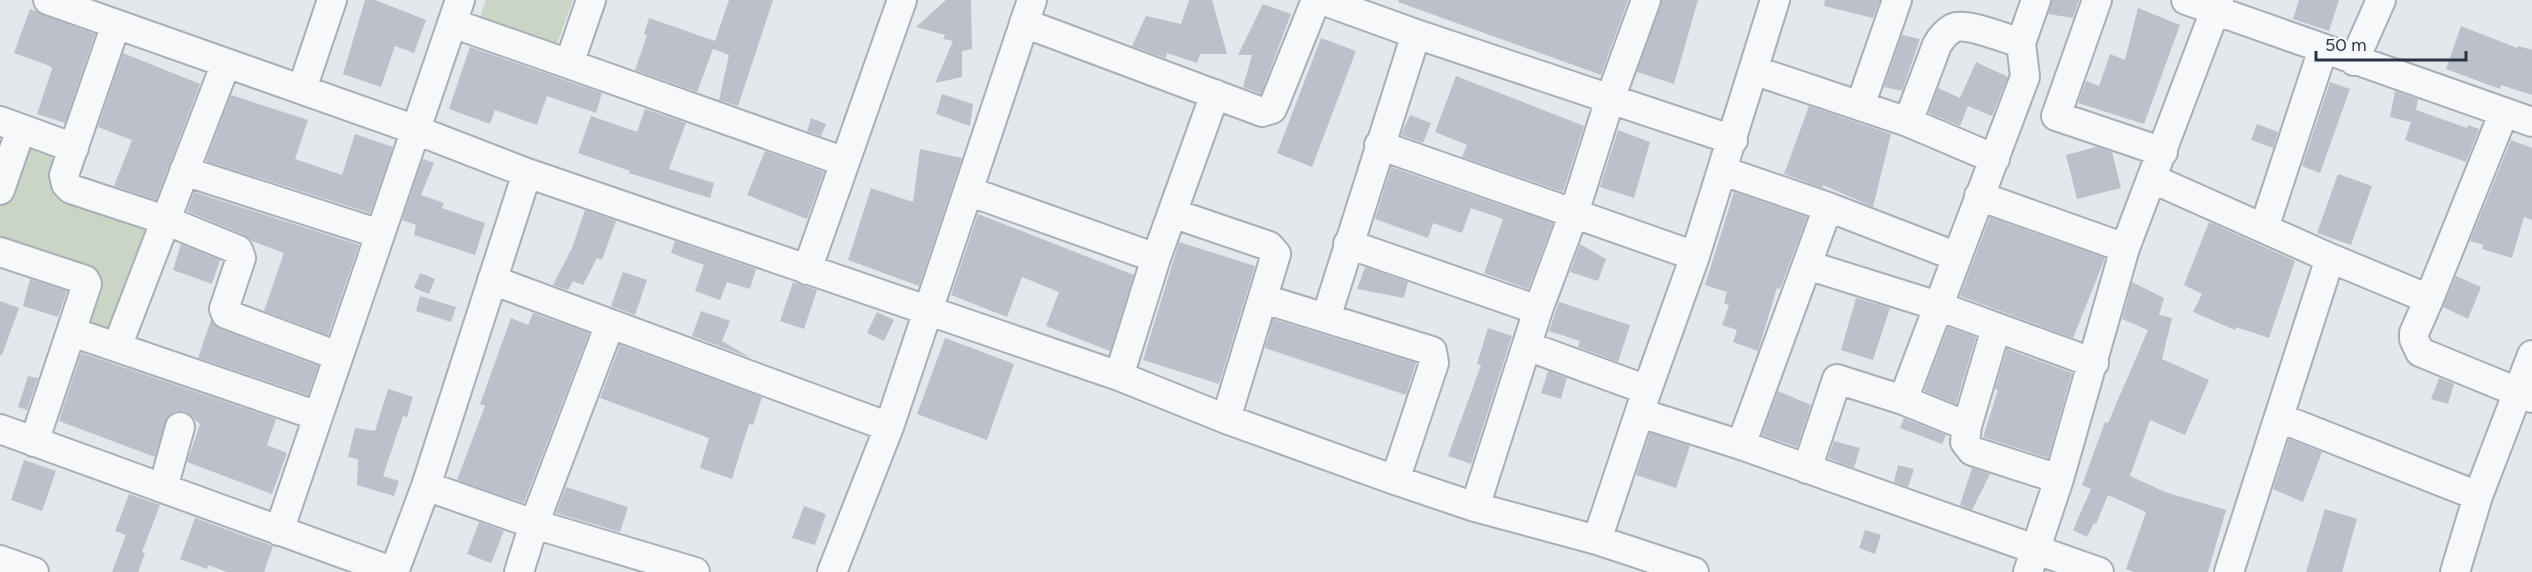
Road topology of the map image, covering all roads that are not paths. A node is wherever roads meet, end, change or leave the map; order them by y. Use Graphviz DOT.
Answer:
graph roads {
  1 [pos="48,0"];
  2 [pos="332,0"];
  3 [pos="591,0"];
  4 [pos="902,0"];
  5 [pos="1316,0"];
  6 [pos="1323,0"];
  7 [pos="1646,0"];
  8 [pos="1774,0"];
  9 [pos="1897,0"];
  10 [pos="2036,0"];
  11 [pos="2097,0"];
  12 [pos="2186,0"];
  13 [pos="2381,0"];
  14 [pos="2218,5"];
  15 [pos="1366,7"];
  16 [pos="456,11"];
  17 [pos="1028,12"];
  18 [pos="116,24"];
  19 [pos="1416,34"];
  20 [pos="2021,43"];
  21 [pos="2323,49"];
  22 [pos="2354,61"];
  23 [pos="226,63"];
  24 [pos="569,64"];
  25 [pos="1753,70"];
  26 [pos="302,89"];
  27 [pos="1215,94"];
  28 [pos="1610,99"];
  29 [pos="2016,100"];
  30 [pos="1860,106"];
  31 [pos="2504,112"];
  32 [pos="2056,116"];
  33 [pos="1908,122"];
  34 [pos="2532,122"];
  35 [pos="10,125"];
  36 [pos="416,130"];
  37 [pos="1732,140"];
  38 [pos="1379,145"];
  39 [pos="74,148"];
  40 [pos="2163,152"];
  41 [pos="1995,159"];
  42 [pos="845,162"];
  43 [pos="184,171"];
  44 [pos="1723,171"];
  45 [pos="527,173"];
  46 [pos="2153,179"];
  47 [pos="0,190"];
  48 [pos="968,191"];
  49 [pos="1979,196"];
  50 [pos="1828,207"];
  51 [pos="1172,213"];
  52 [pos="1574,213"];
  53 [pos="165,220"];
  54 [pos="2264,228"];
  55 [pos="380,234"];
  56 [pos="1348,244"];
  57 [pos="2125,248"];
  58 [pos="0,252"];
  59 [pos="1695,256"];
  60 [pos="1955,256"];
  61 [pos="1156,258"];
  62 [pos="2330,258"];
  63 [pos="1807,265"];
  64 [pos="807,270"];
  65 [pos="492,280"];
  66 [pos="1264,298"];
  67 [pos="2429,299"];
  68 [pos="1938,306"];
  69 [pos="928,310"];
  70 [pos="1538,310"];
  71 [pos="1326,318"];
  72 [pos="610,324"];
  73 [pos="1996,328"];
  74 [pos="72,332"];
  75 [pos="1527,346"];
  76 [pos="117,347"];
  77 [pos="2532,355"];
  78 [pos="338,356"];
  79 [pos="2094,363"];
  80 [pos="1119,376"];
  81 [pos="2525,395"];
  82 [pos="1903,400"];
  83 [pos="1644,402"];
  84 [pos="318,416"];
  85 [pos="2280,418"];
  86 [pos="1226,419"];
  87 [pos="1967,426"];
  88 [pos="889,427"];
  89 [pos="180,428"];
  90 [pos="1,434"];
  91 [pos="34,442"];
  92 [pos="1741,445"];
  93 [pos="1807,469"];
  94 [pos="2059,479"];
  95 [pos="1395,480"];
  96 [pos="426,486"];
  97 [pos="163,488"];
  98 [pos="2478,496"];
  99 [pos="1475,507"];
  100 [pos="534,524"];
  101 [pos="279,531"];
  102 [pos="1598,540"];
  103 [pos="0,560"];
  104 [pos="2033,561"];
  105 [pos="34,572"];
  106 [pos="394,572"];
  107 [pos="519,572"];
  108 [pos="695,572"];
  109 [pos="832,572"];
  110 [pos="1694,572"];
  111 [pos="2099,572"];
  112 [pos="2229,572"];
  113 [pos="2455,572"];
  1 -- 18 [label="street"];
  2 -- 26 [label="street"];
  3 -- 24 [label="street"];
  4 -- 42 [label="street"];
  5 -- 27 [label="street"];
  6 -- 15 [label="street"];
  7 -- 28 [label="street"];
  8 -- 25 [label="street"];
  9 -- 30 [label="street"];
  10 -- 20 [label="street"];
  11 -- 32 [label="street"];
  12 -- 14 [label="street"];
  13 -- 22 [label="street"];
  14 -- 21 [label="street"];
  14 -- 40 [label="street"];
  15 -- 19 [label="street"];
  16 -- 24 [label="street"];
  16 -- 36 [label="street"];
  17 -- 27 [label="street"];
  17 -- 48 [label="street"];
  18 -- 23 [label="street"];
  18 -- 39 [label="street"];
  19 -- 28 [label="street"];
  19 -- 38 [label="street"];
  20 -- 29 [label="street"];
  20 -- 33 [label="street"];
  21 -- 22 [label="street"];
  21 -- 54 [label="street"];
  22 -- 31 [label="street"];
  23 -- 26 [label="street"];
  23 -- 43 [label="street"];
  24 -- 42 [label="street"];
  25 -- 30 [label="street"];
  25 -- 37 [label="street"];
  26 -- 36 [label="street"];
  27 -- 51 [label="street"];
  28 -- 37 [label="street"];
  28 -- 52 [label="street"];
  29 -- 32 [label="street"];
  29 -- 41 [label="street"];
  30 -- 33 [label="street"];
  31 -- 34 [label="street"];
  31 -- 67 [label="street"];
  32 -- 40 [label="street"];
  33 -- 41 [label="street"];
  35 -- 39 [label="street"];
  35 -- 47 [label="street"];
  36 -- 45 [label="street"];
  36 -- 55 [label="street"];
  37 -- 44 [label="street"];
  38 -- 52 [label="street"];
  38 -- 56 [label="street"];
  39 -- 53 [label="street"];
  40 -- 46 [label="street"];
  41 -- 49 [label="street"];
  42 -- 64 [label="street"];
  43 -- 53 [label="street"];
  43 -- 55 [label="street"];
  44 -- 50 [label="street"];
  44 -- 59 [label="street"];
  45 -- 64 [label="street"];
  45 -- 65 [label="street"];
  46 -- 54 [label="street"];
  46 -- 57 [label="street"];
  48 -- 61 [label="street"];
  48 -- 69 [label="street"];
  49 -- 57 [label="street"];
  49 -- 60 [label="street"];
  50 -- 60 [label="street"];
  50 -- 63 [label="street"];
  51 -- 61 [label="street"];
  51 -- 66 [label="street"];
  52 -- 59 [label="street"];
  52 -- 70 [label="street"];
  53 -- 76 [label="street"];
  53 -- 78 [label="street"];
  54 -- 62 [label="street"];
  55 -- 78 [label="street"];
  56 -- 70 [label="street"];
  56 -- 71 [label="street"];
  57 -- 79 [label="street"];
  58 -- 74 [label="street"];
  59 -- 83 [label="street"];
  60 -- 68 [label="street"];
  61 -- 80 [label="street"];
  62 -- 67 [label="street"];
  62 -- 85 [label="street"];
  63 -- 68 [label="street"];
  63 -- 92 [label="street"];
  64 -- 69 [label="street"];
  65 -- 72 [label="street"];
  65 -- 96 [label="street"];
  66 -- 71 [label="street"];
  66 -- 86 [label="street"];
  67 -- 81 [label="street"];
  68 -- 73 [label="street"];
  68 -- 82 [label="street"];
  69 -- 80 [label="street"];
  69 -- 88 [label="street"];
  70 -- 75 [label="street"];
  71 -- 95 [label="street"];
  72 -- 88 [label="street"];
  72 -- 100 [label="street"];
  73 -- 79 [label="street"];
  73 -- 87 [label="street"];
  74 -- 76 [label="street"];
  74 -- 91 [label="street"];
  75 -- 83 [label="street"];
  75 -- 99 [label="street"];
  76 -- 84 [label="street"];
  77 -- 81 [label="street"];
  78 -- 84 [label="street"];
  79 -- 94 [label="street"];
  80 -- 86 [label="street"];
  81 -- 98 [label="street"];
  82 -- 87 [label="street"];
  82 -- 93 [label="street"];
  83 -- 92 [label="street"];
  83 -- 102 [label="street"];
  84 -- 101 [label="street"];
  85 -- 98 [label="street"];
  85 -- 112 [label="street"];
  86 -- 95 [label="street"];
  87 -- 94 [label="street"];
  88 -- 109 [label="street"];
  89 -- 97 [label="street"];
  90 -- 91 [label="street"];
  91 -- 97 [label="street"];
  92 -- 93 [label="street"];
  93 -- 104 [label="street"];
  94 -- 104 [label="street"];
  95 -- 99 [label="street"];
  96 -- 100 [label="street"];
  96 -- 106 [label="street"];
  97 -- 101 [label="street"];
  98 -- 113 [label="street"];
  99 -- 102 [label="street"];
  100 -- 107 [label="street"];
  100 -- 108 [label="street"];
  101 -- 106 [label="street"];
  102 -- 110 [label="street"];
  103 -- 105 [label="street"];
  104 -- 111 [label="street"];
}
